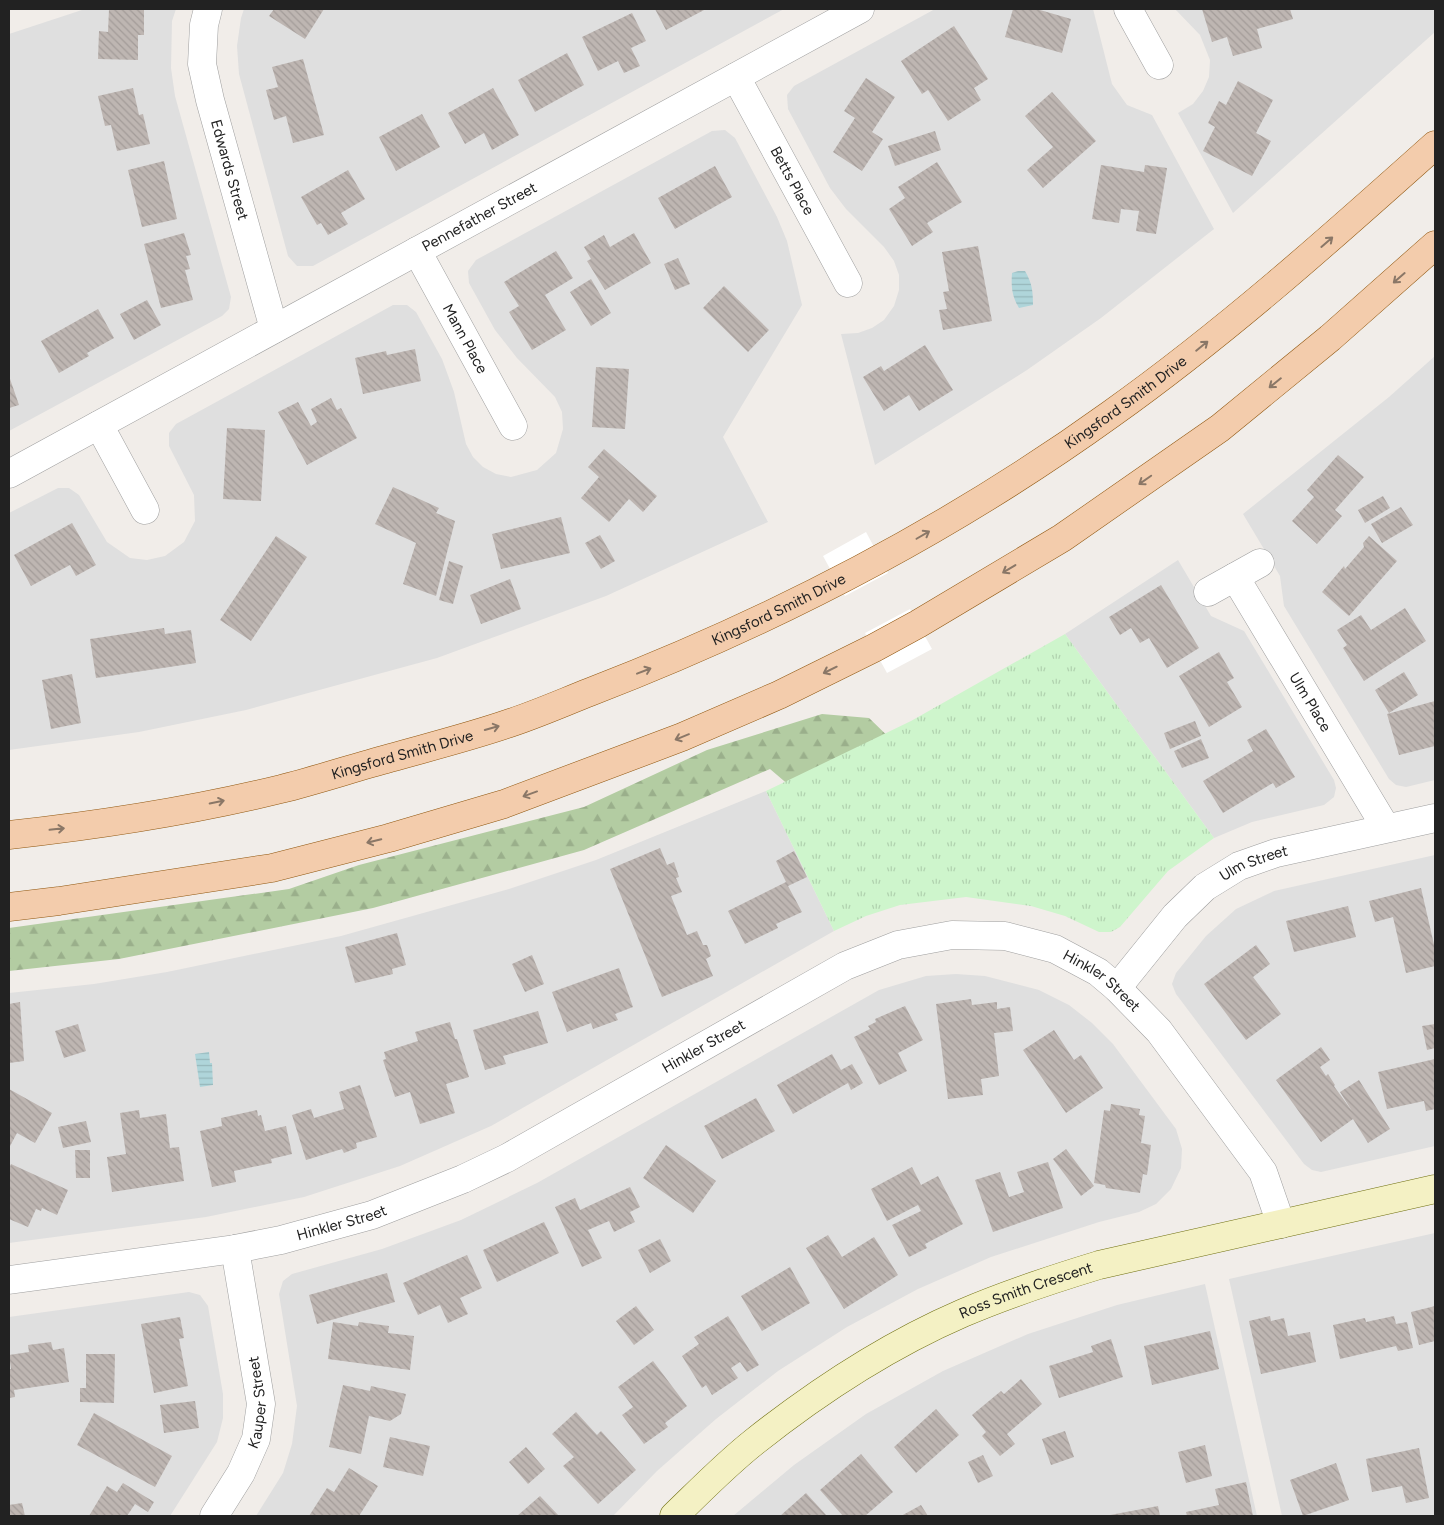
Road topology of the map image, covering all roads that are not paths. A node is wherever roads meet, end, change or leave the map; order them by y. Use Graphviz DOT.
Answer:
graph roads {
  1 [pos="208,9"];
  2 [pos="860,9"];
  3 [pos="1128,9"];
  4 [pos="1159,65"];
  5 [pos="736,77"];
  6 [pos="1435,145"];
  7 [pos="1435,245"];
  8 [pos="417,250"];
  9 [pos="848,284"];
  10 [pos="274,329"];
  11 [pos="99,425"];
  12 [pos="513,426"];
  13 [pos="9,474"];
  14 [pos="145,510"];
  15 [pos="1260,563"];
  16 [pos="1235,577"];
  17 [pos="1208,592"];
  18 [pos="1435,818"];
  19 [pos="1386,828"];
  20 [pos="9,835"];
  21 [pos="9,907"];
  22 [pos="1117,988"];
  23 [pos="1435,1189"];
  24 [pos="1281,1224"];
  25 [pos="234,1249"];
  26 [pos="9,1280"];
  27 [pos="214,1516"];
  28 [pos="674,1516"];
  1 -- 10 [label="street, Edwards Street"];
  2 -- 5 [label="street, Pennefather Street"];
  3 -- 4 [label="street"];
  5 -- 8 [label="street, Pennefather Street"];
  5 -- 9 [label="street, Betts Place"];
  20 -- 6 [label="main road, Kingsford Smith Drive, one-way"];
  7 -- 21 [label="main road, one-way"];
  8 -- 10 [label="street, Pennefather Street"];
  8 -- 12 [label="street, Mann Place"];
  10 -- 11 [label="street, Pennefather Street"];
  11 -- 13 [label="street, Pennefather Street"];
  11 -- 14 [label="street"];
  15 -- 16 [label="street"];
  16 -- 17 [label="street"];
  16 -- 19 [label="street, Ulm Place"];
  18 -- 19 [label="street, Ulm Street"];
  19 -- 22 [label="street, Ulm Street"];
  22 -- 24 [label="street, Hinkler Street"];
  22 -- 25 [label="street, Hinkler Street"];
  23 -- 24 [label="street, Ross Smith Crescent"];
  24 -- 28 [label="street, Ross Smith Crescent"];
  25 -- 26 [label="street, Hinkler Street"];
  25 -- 27 [label="street, Kauper Street"];
}
